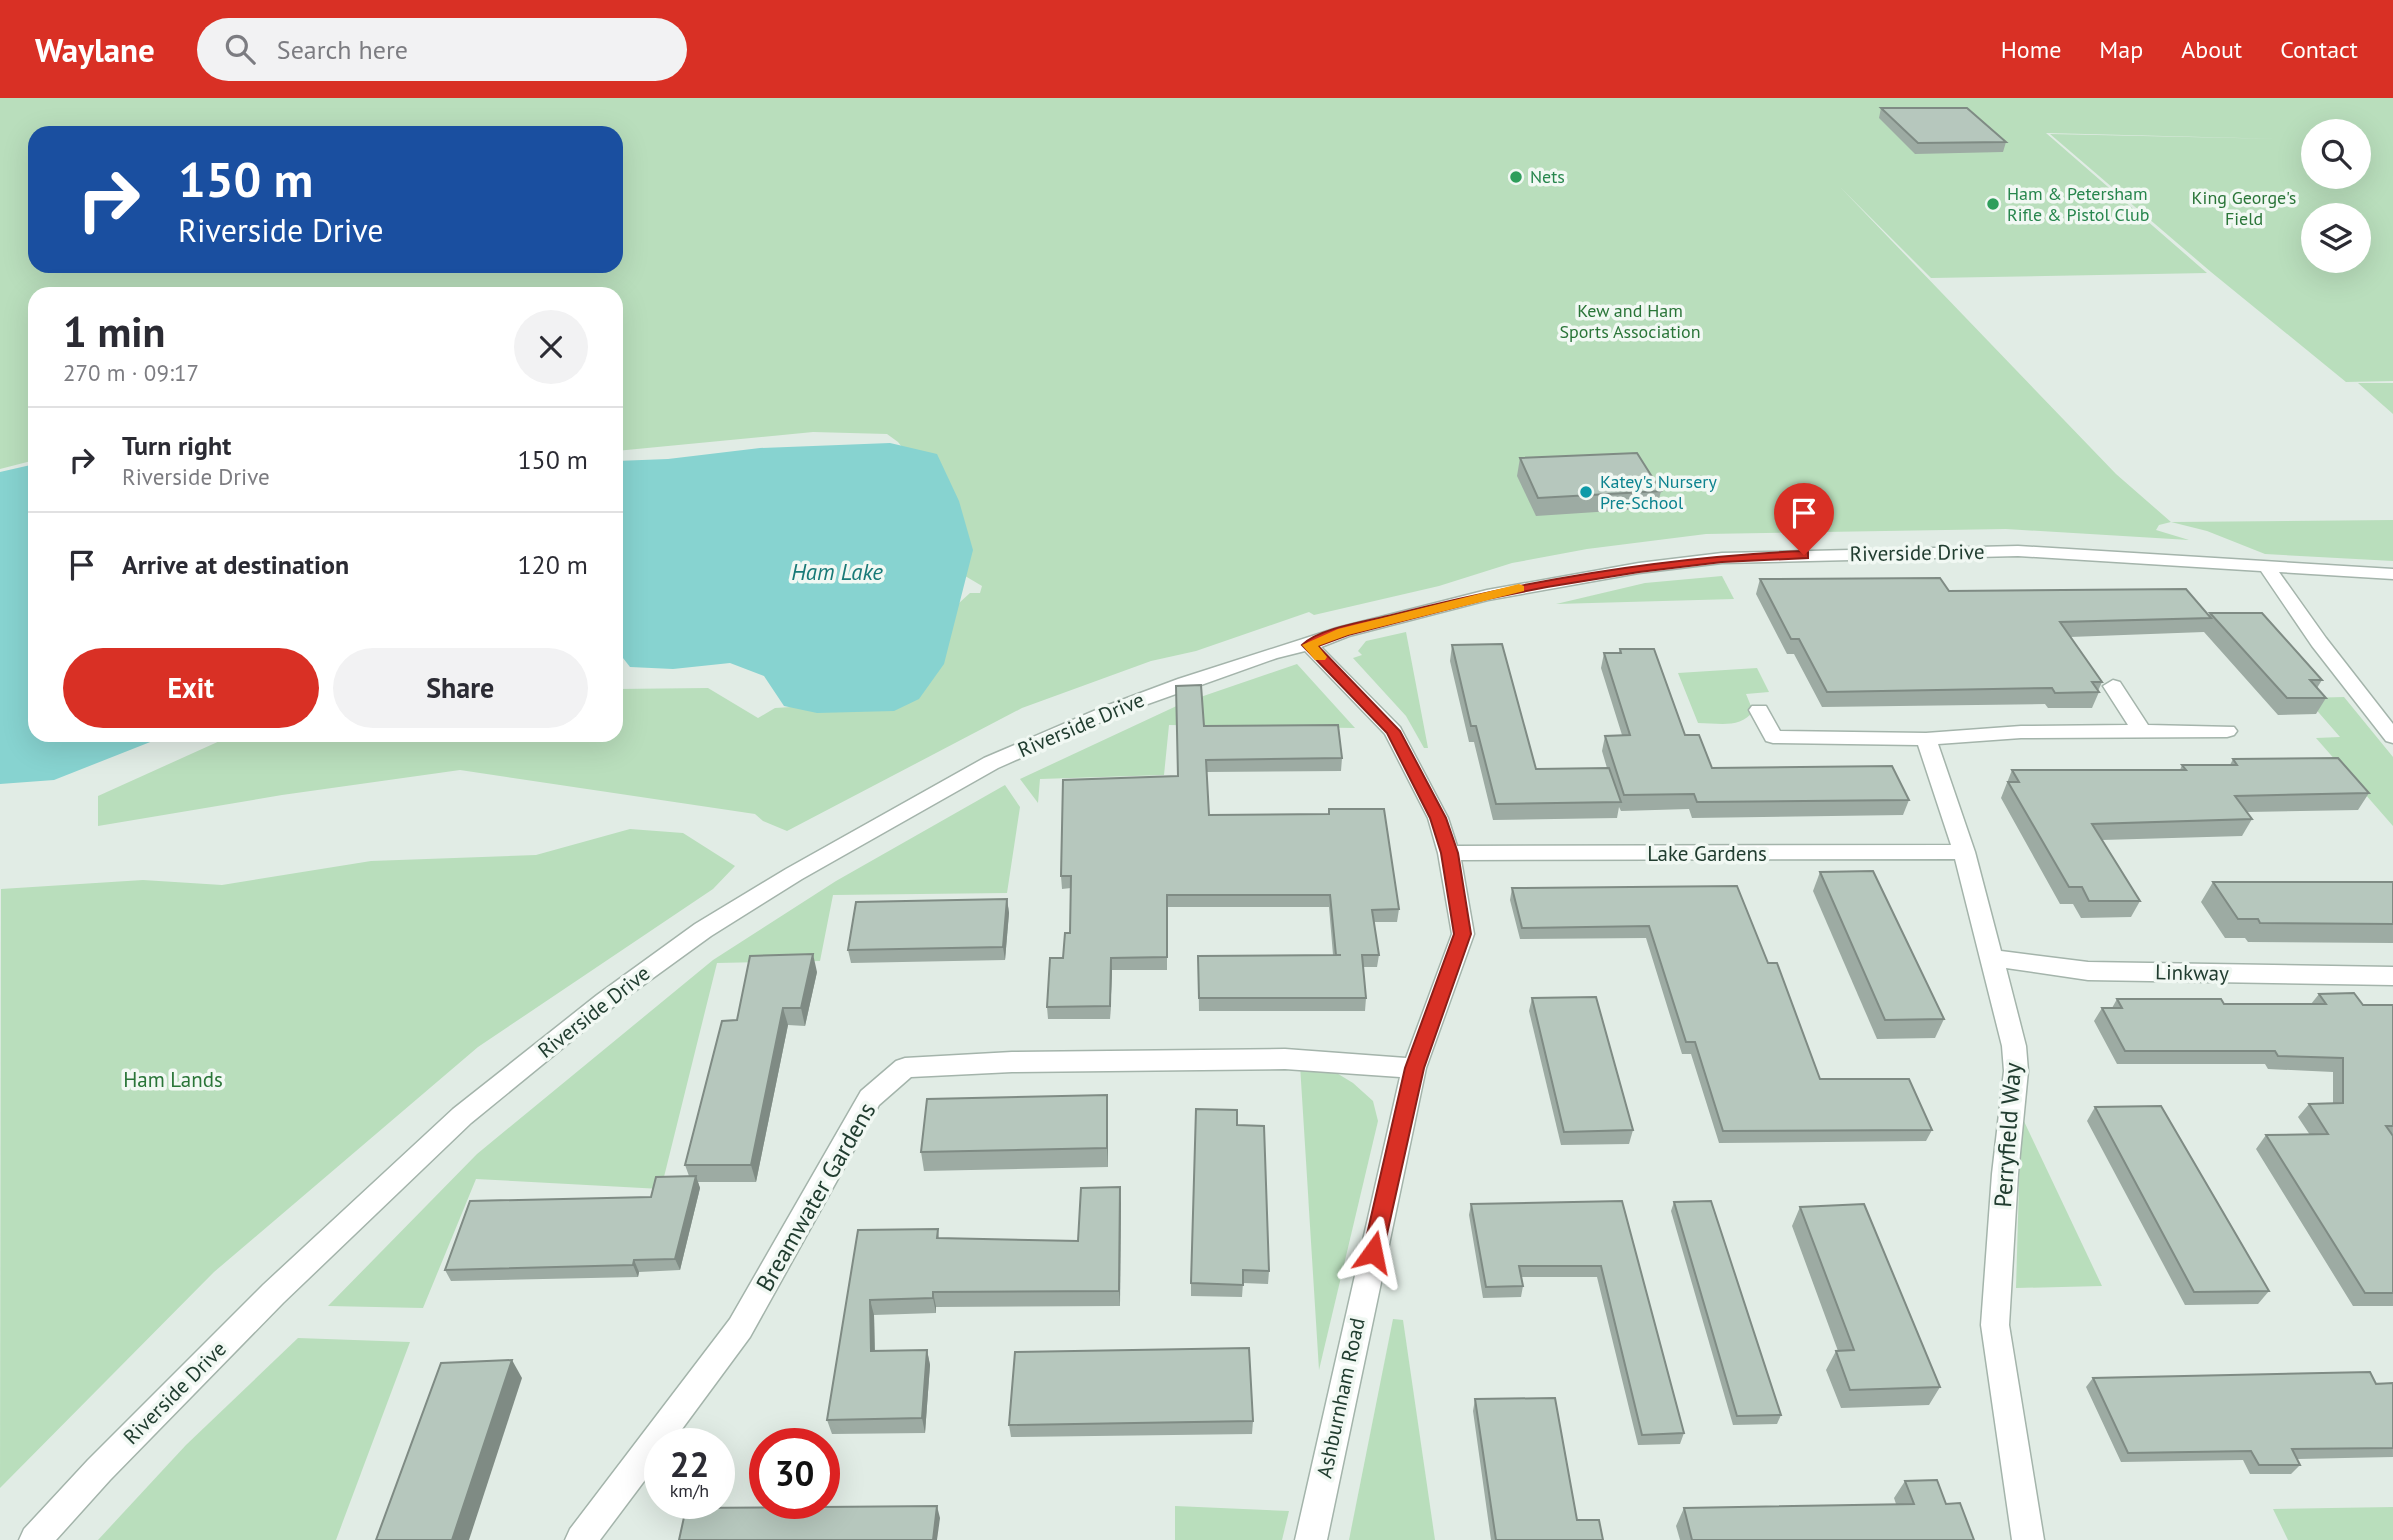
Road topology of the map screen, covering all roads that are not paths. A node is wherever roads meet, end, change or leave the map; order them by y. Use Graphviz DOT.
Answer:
graph roads {
  1 [pos="2267,567"];
  2 [pos="2393,574"];
  3 [pos="1309,645"];
  4 [pos="2113,686"];
  5 [pos="1759,710"];
  6 [pos="2142,731"];
  7 [pos="2227,731"];
  8 [pos="2393,737"];
  9 [pos="1926,739"];
  10 [pos="1964,852"];
  11 [pos="1450,853"];
  12 [pos="1992,958"];
  13 [pos="2393,976"];
  14 [pos="1415,1068"];
  15 [pos="35,1540"];
  16 [pos="581,1540"];
  17 [pos="1311,1540"];
  18 [pos="2028,1540"];
  1 -- 2 [label="street, Riverside Drive"];
  1 -- 3 [label="street, Riverside Drive"];
  1 -- 8 [label="street"];
  3 -- 11 [label="street, Ashburnham Road"];
  3 -- 15 [label="street, Riverside Drive"];
  4 -- 6 [label="street"];
  5 -- 9 [label="street"];
  6 -- 7 [label="street"];
  6 -- 9 [label="street"];
  9 -- 10 [label="street, Perryfield Way"];
  10 -- 11 [label="street, Lake Gardens"];
  10 -- 12 [label="street, Perryfield Way"];
  11 -- 14 [label="street, Ashburnham Road"];
  12 -- 13 [label="street, Linkway"];
  12 -- 18 [label="street, Perryfield Way"];
  14 -- 16 [label="street, Breamwater Gardens"];
  14 -- 17 [label="street, Ashburnham Road"];
}
